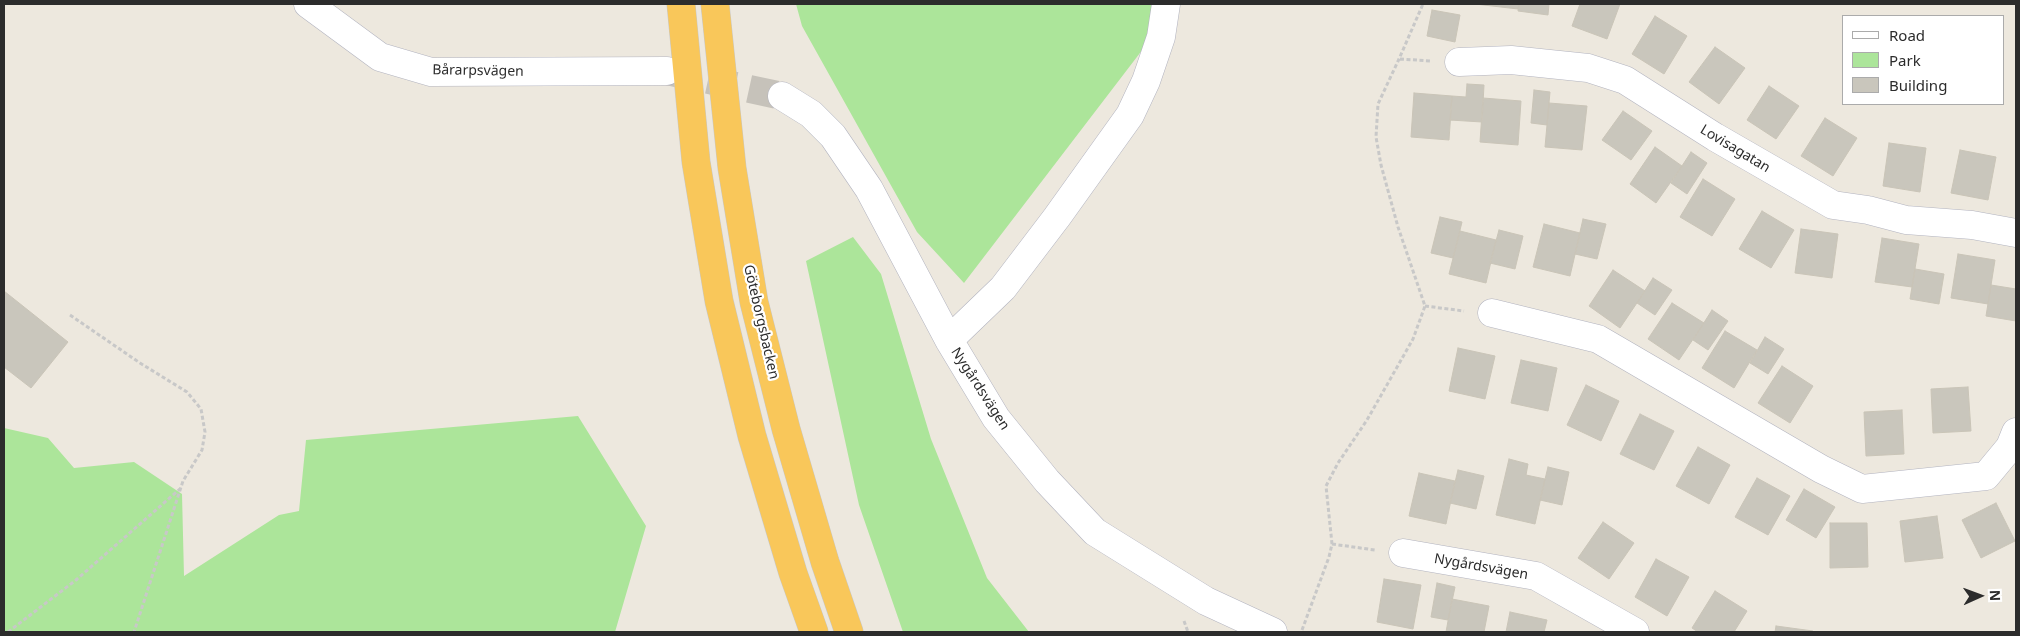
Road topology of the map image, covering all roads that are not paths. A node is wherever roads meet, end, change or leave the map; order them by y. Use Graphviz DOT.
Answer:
graph roads {
  1 [pos="308,4"];
  2 [pos="681,4"];
  3 [pos="715,4"];
  4 [pos="1166,4"];
  5 [pos="1459,62"];
  6 [pos="667,71"];
  7 [pos="782,96"];
  8 [pos="2016,233"];
  9 [pos="1492,313"];
  10 [pos="949,340"];
  11 [pos="2016,432"];
  12 [pos="1403,553"];
  13 [pos="814,632"];
  14 [pos="849,632"];
  15 [pos="1273,632"];
  16 [pos="1635,632"];
  1 -- 6 [label="street, Bårarpsvägen"];
  2 -- 13 [label="highway"];
  3 -- 14 [label="highway, Göteborgsbacken"];
  4 -- 10 [label="street"];
  5 -- 8 [label="street, Lovisagatan"];
  7 -- 10 [label="street, Nygårdsvägen"];
  9 -- 11 [label="street"];
  10 -- 15 [label="street, Nygårdsvägen"];
  12 -- 16 [label="street, Nygårdsvägen"];
}
